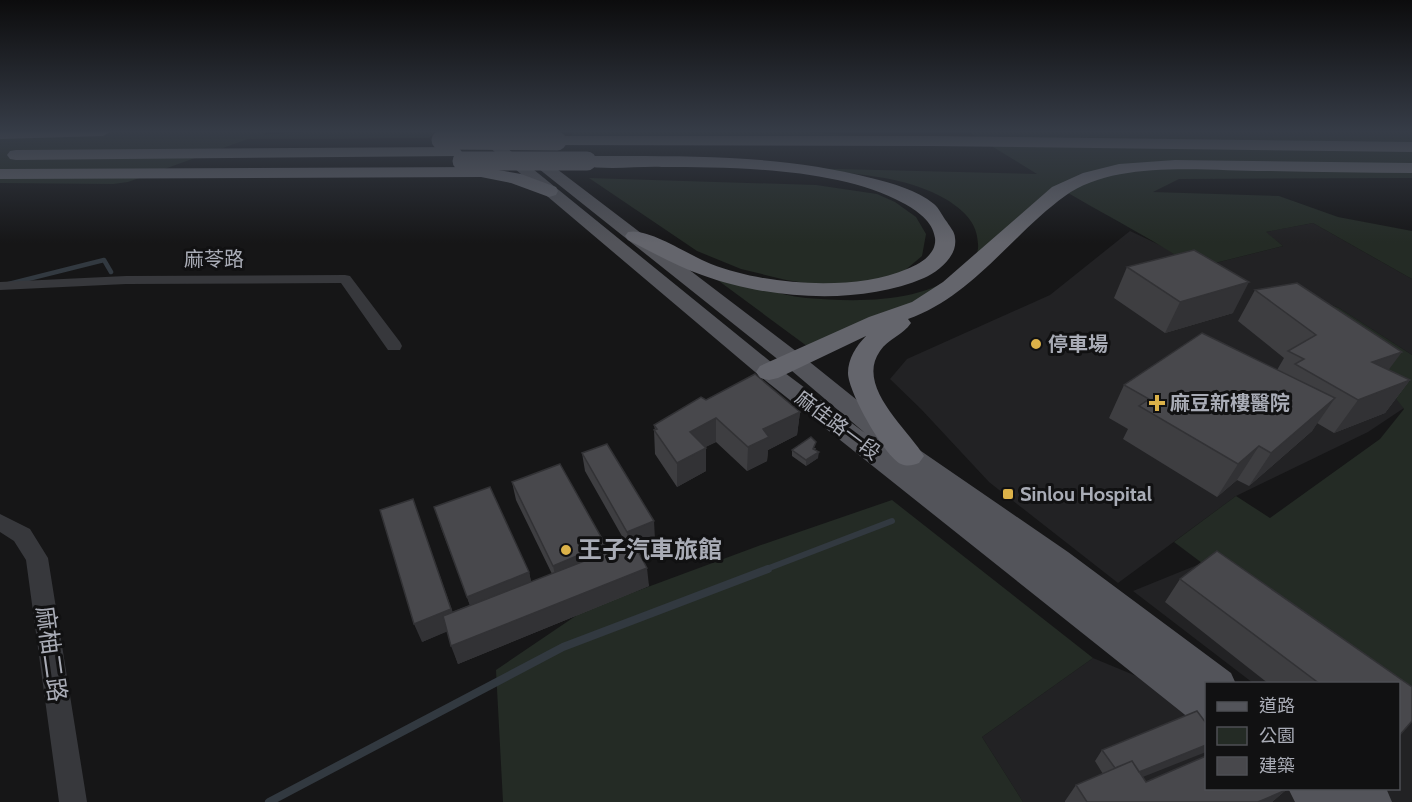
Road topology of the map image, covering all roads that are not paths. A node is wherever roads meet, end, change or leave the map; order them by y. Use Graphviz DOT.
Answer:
graph roads {
  1 [pos="49,168"];
  2 [pos="522,168"];
  3 [pos="547,168"];
  4 [pos="781,168"];
  5 [pos="1127,168"];
  6 [pos="0,172"];
  7 [pos="549,191"];
  8 [pos="635,236"];
  9 [pos="12,286"];
  10 [pos="920,307"];
  11 [pos="394,346"];
  12 [pos="781,366"];
  13 [pos="909,456"];
  14 [pos="0,522"];
  15 [pos="1216,682"];
  16 [pos="1205,709"];
  17 [pos="1308,790"];
  18 [pos="1356,790"];
  19 [pos="73,802"];
  20 [pos="1324,802"];
  21 [pos="1373,802"];
  1 -- 6 [label="highway"];
  2 -- 7 [label="main road, 麻佳路一段"];
  3 -- 8 [label="main road, 麻佳路一段"];
  4 -- 8 [label="highway"];
  5 -- 10 [label="highway"];
  6 -- 7 [label="highway"];
  7 -- 12 [label="main road, 麻佳路一段"];
  8 -- 12 [label="main road, 麻佳路一段"];
  9 -- 11 [label="street, 麻苓路"];
  10 -- 12 [label="highway"];
  10 -- 13 [label="highway"];
  12 -- 13 [label="main road, 麻佳路一段"];
  12 -- 16 [label="main road, 麻佳路一段"];
  13 -- 15 [label="main road, 麻佳路一段"];
  14 -- 19 [label="street, 麻柚二路"];
  17 -- 20 [label="main road"];
  18 -- 21 [label="main road"];
}
